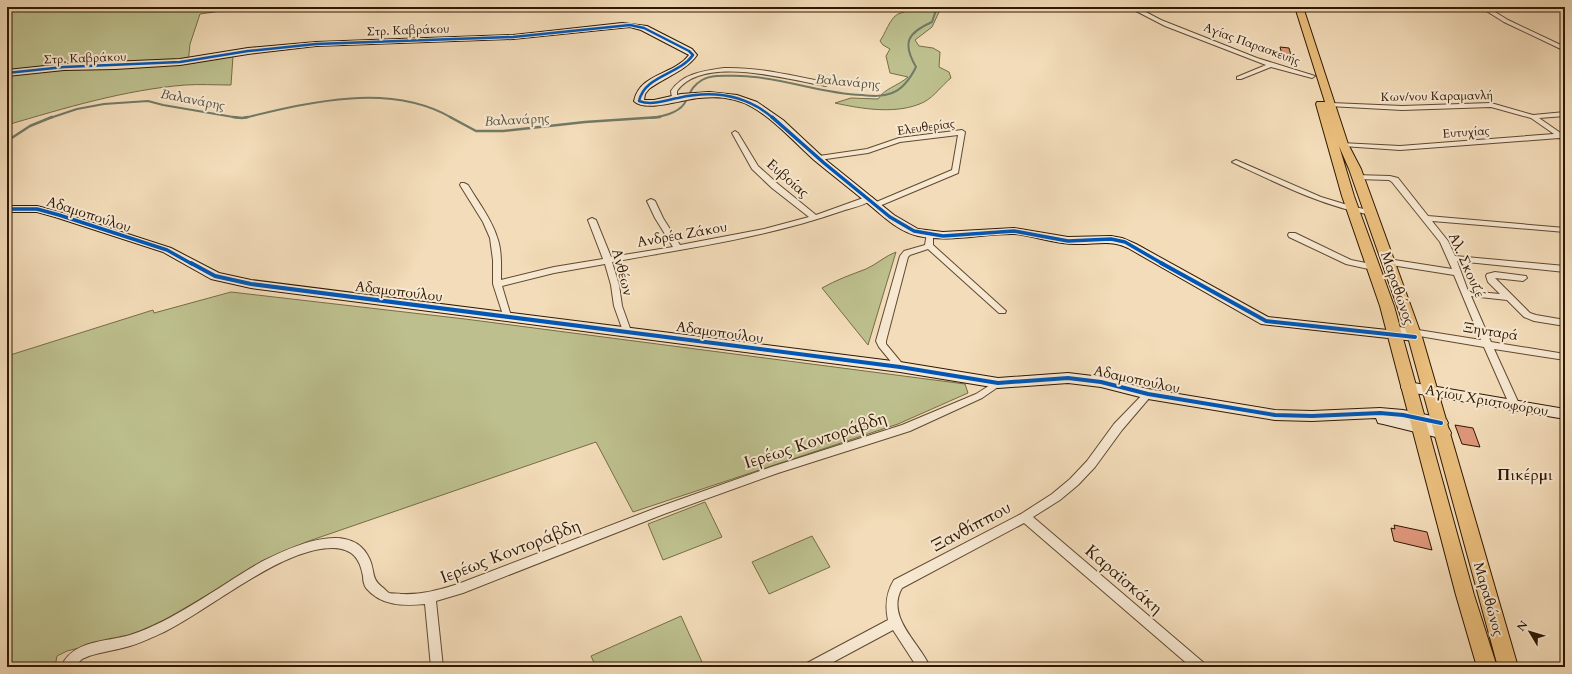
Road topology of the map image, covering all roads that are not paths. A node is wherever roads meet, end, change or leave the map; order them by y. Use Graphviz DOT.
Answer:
graph roads {
  1 [pos="1291,7"];
  2 [pos="1299,7"];
  3 [pos="1483,7"];
  4 [pos="1141,9"];
  5 [pos="1565,49"];
  6 [pos="1271,65"];
  7 [pos="7,73"];
  8 [pos="1312,76"];
  9 [pos="1240,78"];
  10 [pos="826,84"];
  11 [pos="675,98"];
  12 [pos="1331,105"];
  13 [pos="1565,114"];
  14 [pos="1533,117"];
  15 [pos="735,134"];
  16 [pos="1562,138"];
  17 [pos="1344,144"];
  18 [pos="819,158"];
  19 [pos="1236,162"];
  20 [pos="1358,177"];
  21 [pos="464,185"];
  22 [pos="651,201"];
  23 [pos="873,202"];
  24 [pos="1352,207"];
  25 [pos="7,209"];
  26 [pos="1369,209"];
  27 [pos="815,218"];
  28 [pos="1427,218"];
  29 [pos="592,220"];
  30 [pos="1565,230"];
  31 [pos="930,234"];
  32 [pos="1292,235"];
  33 [pos="929,246"];
  34 [pos="678,248"];
  35 [pos="1452,258"];
  36 [pos="608,261"];
  37 [pos="1388,262"];
  38 [pos="1373,267"];
  39 [pos="1565,268"];
  40 [pos="1458,273"];
  41 [pos="1523,278"];
  42 [pos="497,284"];
  43 [pos="1465,293"];
  44 [pos="1509,298"];
  45 [pos="1002,311"];
  46 [pos="507,316"];
  47 [pos="1565,323"];
  48 [pos="626,331"];
  49 [pos="1394,332"];
  50 [pos="1414,335"];
  51 [pos="1488,344"];
  52 [pos="1565,357"];
  53 [pos="900,367"];
  54 [pos="998,383"];
  55 [pos="1408,387"];
  56 [pos="1431,391"];
  57 [pos="1148,394"];
  58 [pos="1515,406"];
  59 [pos="1565,414"];
  60 [pos="1418,423"];
  61 [pos="1442,428"];
  62 [pos="1025,517"];
  63 [pos="430,598"];
  64 [pos="895,623"];
  65 [pos="67,667"];
  66 [pos="437,667"];
  67 [pos="811,667"];
  68 [pos="924,667"];
  69 [pos="1200,667"];
  70 [pos="1487,667"];
  71 [pos="1510,667"];
  1 -- 8 [label="main road, Μαραθώνος"];
  2 -- 12 [label="main road, Μαραθώνος"];
  3 -- 5 [label="street"];
  4 -- 6 [label="street, Αγίας Παρασκευής"];
  6 -- 8 [label="street, Αγίας Παρασκευής"];
  6 -- 9 [label="street"];
  7 -- 11 [label="street, Στρ. Καβράκου"];
  8 -- 24 [label="main road, Μαραθώνος"];
  10 -- 11 [label="street"];
  11 -- 18 [label="street"];
  12 -- 14 [label="street, Κων/νου Καραμανλή"];
  12 -- 17 [label="main road, Μαραθώνος"];
  13 -- 14 [label="street, Κων/νου Καραμανλή"];
  14 -- 16 [label="street, Ευτυχίας"];
  15 -- 27 [label="street, Ευβοίας"];
  16 -- 17 [label="street, Ευτυχίας"];
  17 -- 20 [label="main road, Μαραθώνος"];
  18 -- 23 [label="street"];
  18 -- 23 [label="street, Ελευθερίας"];
  19 -- 24 [label="street"];
  20 -- 26 [label="main road, Μαραθώνος"];
  20 -- 28 [label="street, Αλ. Σκουζέ"];
  21 -- 42 [label="street"];
  22 -- 34 [label="street"];
  23 -- 27 [label="street, Ανδρέα Ζάκου"];
  23 -- 31 [label="street"];
  24 -- 26 [label="street"];
  24 -- 38 [label="main road, Μαραθώνος"];
  25 -- 46 [label="street, Αδαμοπούλου"];
  26 -- 37 [label="main road, Μαραθώνος"];
  27 -- 34 [label="street, Ανδρέα Ζάκου"];
  28 -- 30 [label="street"];
  28 -- 35 [label="street, Αλ. Σκουζέ"];
  29 -- 36 [label="street, Ανθέων"];
  31 -- 33 [label="street"];
  31 -- 49 [label="street"];
  32 -- 38 [label="street"];
  33 -- 45 [label="street"];
  33 -- 53 [label="street"];
  34 -- 36 [label="street, Ανδρέα Ζάκου"];
  35 -- 39 [label="street"];
  35 -- 40 [label="street, Αλ. Σκουζέ"];
  36 -- 42 [label="street, Ανδρέα Ζάκου"];
  36 -- 48 [label="street, Ανθέων"];
  37 -- 40 [label="street"];
  37 -- 50 [label="main road, Μαραθώνος"];
  38 -- 49 [label="main road, Μαραθώνος"];
  40 -- 43 [label="street, Αλ. Σκουζέ"];
  41 -- 44 [label="street"];
  42 -- 46 [label="street"];
  43 -- 44 [label="street"];
  43 -- 51 [label="street, Αλ. Σκουζέ"];
  44 -- 47 [label="street"];
  46 -- 48 [label="street, Αδαμοπούλου"];
  48 -- 53 [label="street, Αδαμοπούλου"];
  49 -- 50 [label="street"];
  49 -- 55 [label="main road, Μαραθώνος"];
  50 -- 51 [label="street, Ξηνταρά"];
  50 -- 56 [label="main road, Μαραθώνος"];
  51 -- 52 [label="street, Ξηνταρά"];
  51 -- 58 [label="street, Αλ. Σκουζέ"];
  53 -- 54 [label="street, Αδαμοπούλου"];
  54 -- 57 [label="street, Αδαμοπούλου"];
  54 -- 63 [label="street, Ιερέως Κοντοράβδη"];
  55 -- 56 [label="street, Αγίου Χριστοφόρου"];
  55 -- 60 [label="main road, Μαραθώνος"];
  56 -- 58 [label="street, Αγίου Χριστοφόρου"];
  56 -- 61 [label="main road, Μαραθώνος"];
  57 -- 60 [label="street, Αδαμοπούλου"];
  57 -- 62 [label="street, Ξανθίππου"];
  58 -- 59 [label="street, Αγίου Χριστοφόρου"];
  60 -- 61 [label="street, Αδαμοπούλου"];
  60 -- 70 [label="main road, Μαραθώνος"];
  61 -- 71 [label="main road, Μαραθώνος"];
  62 -- 64 [label="street, Ξανθίππου"];
  62 -- 69 [label="street, Καραϊσκάκη"];
  63 -- 65 [label="street, Ιερέως Κοντοράβδη"];
  63 -- 66 [label="street"];
  64 -- 67 [label="street"];
  64 -- 68 [label="street"];
}
